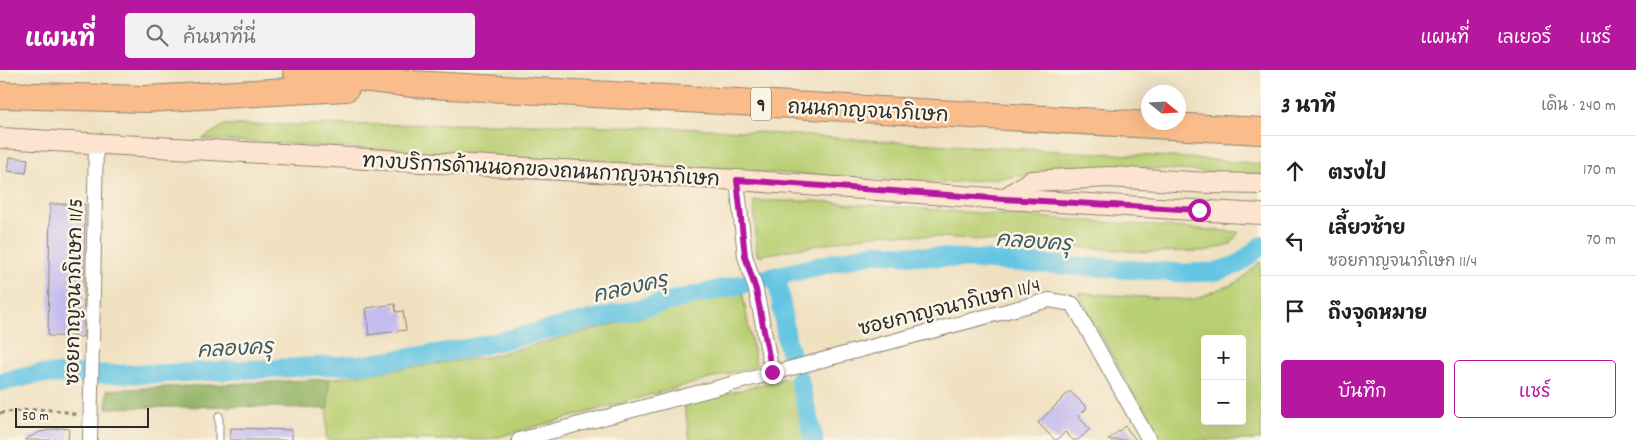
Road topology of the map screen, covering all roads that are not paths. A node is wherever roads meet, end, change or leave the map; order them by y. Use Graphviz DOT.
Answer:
graph roads {
  1 [pos="296,70"];
  2 [pos="412,84"];
  3 [pos="0,95"];
  4 [pos="1261,132"];
  5 [pos="0,138"];
  6 [pos="96,144"];
  7 [pos="737,180"];
  8 [pos="1261,184"];
  9 [pos="1004,199"];
  10 [pos="1261,214"];
  11 [pos="772,372"];
  12 [pos="219,416"];
  13 [pos="90,440"];
  14 [pos="218,440"];
  15 [pos="519,440"];
  16 [pos="1149,440"];
  1 -- 2 [label="highway, ถนนกาญจนาภิเษก / 9"];
  2 -- 3 [label="highway"];
  2 -- 4 [label="highway, ถนนกาญจนาภิเษก / 9"];
  5 -- 6 [label="main road, ทางบริการด้านนอกของถนนกาญจนาภิเษก"];
  6 -- 7 [label="main road, ทางบริการด้านนอกของถนนกาญจนาภิเษก"];
  6 -- 13 [label="street, ซอยกาญจนาภิเษก 11/5"];
  7 -- 9 [label="main road, ทางบริการด้านนอกของถนนกาญจนาภิเษก"];
  7 -- 11 [label="street"];
  8 -- 9 [label="main road"];
  9 -- 10 [label="main road, ทางบริการด้านนอกของถนนกาญจนาภิเษก"];
  11 -- 15 [label="street, ซอยกาญจนาภิเษก 11/4"];
  11 -- 16 [label="street, ซอยกาญจนาภิเษก 11/4"];
  12 -- 14 [label="lane"];
}
